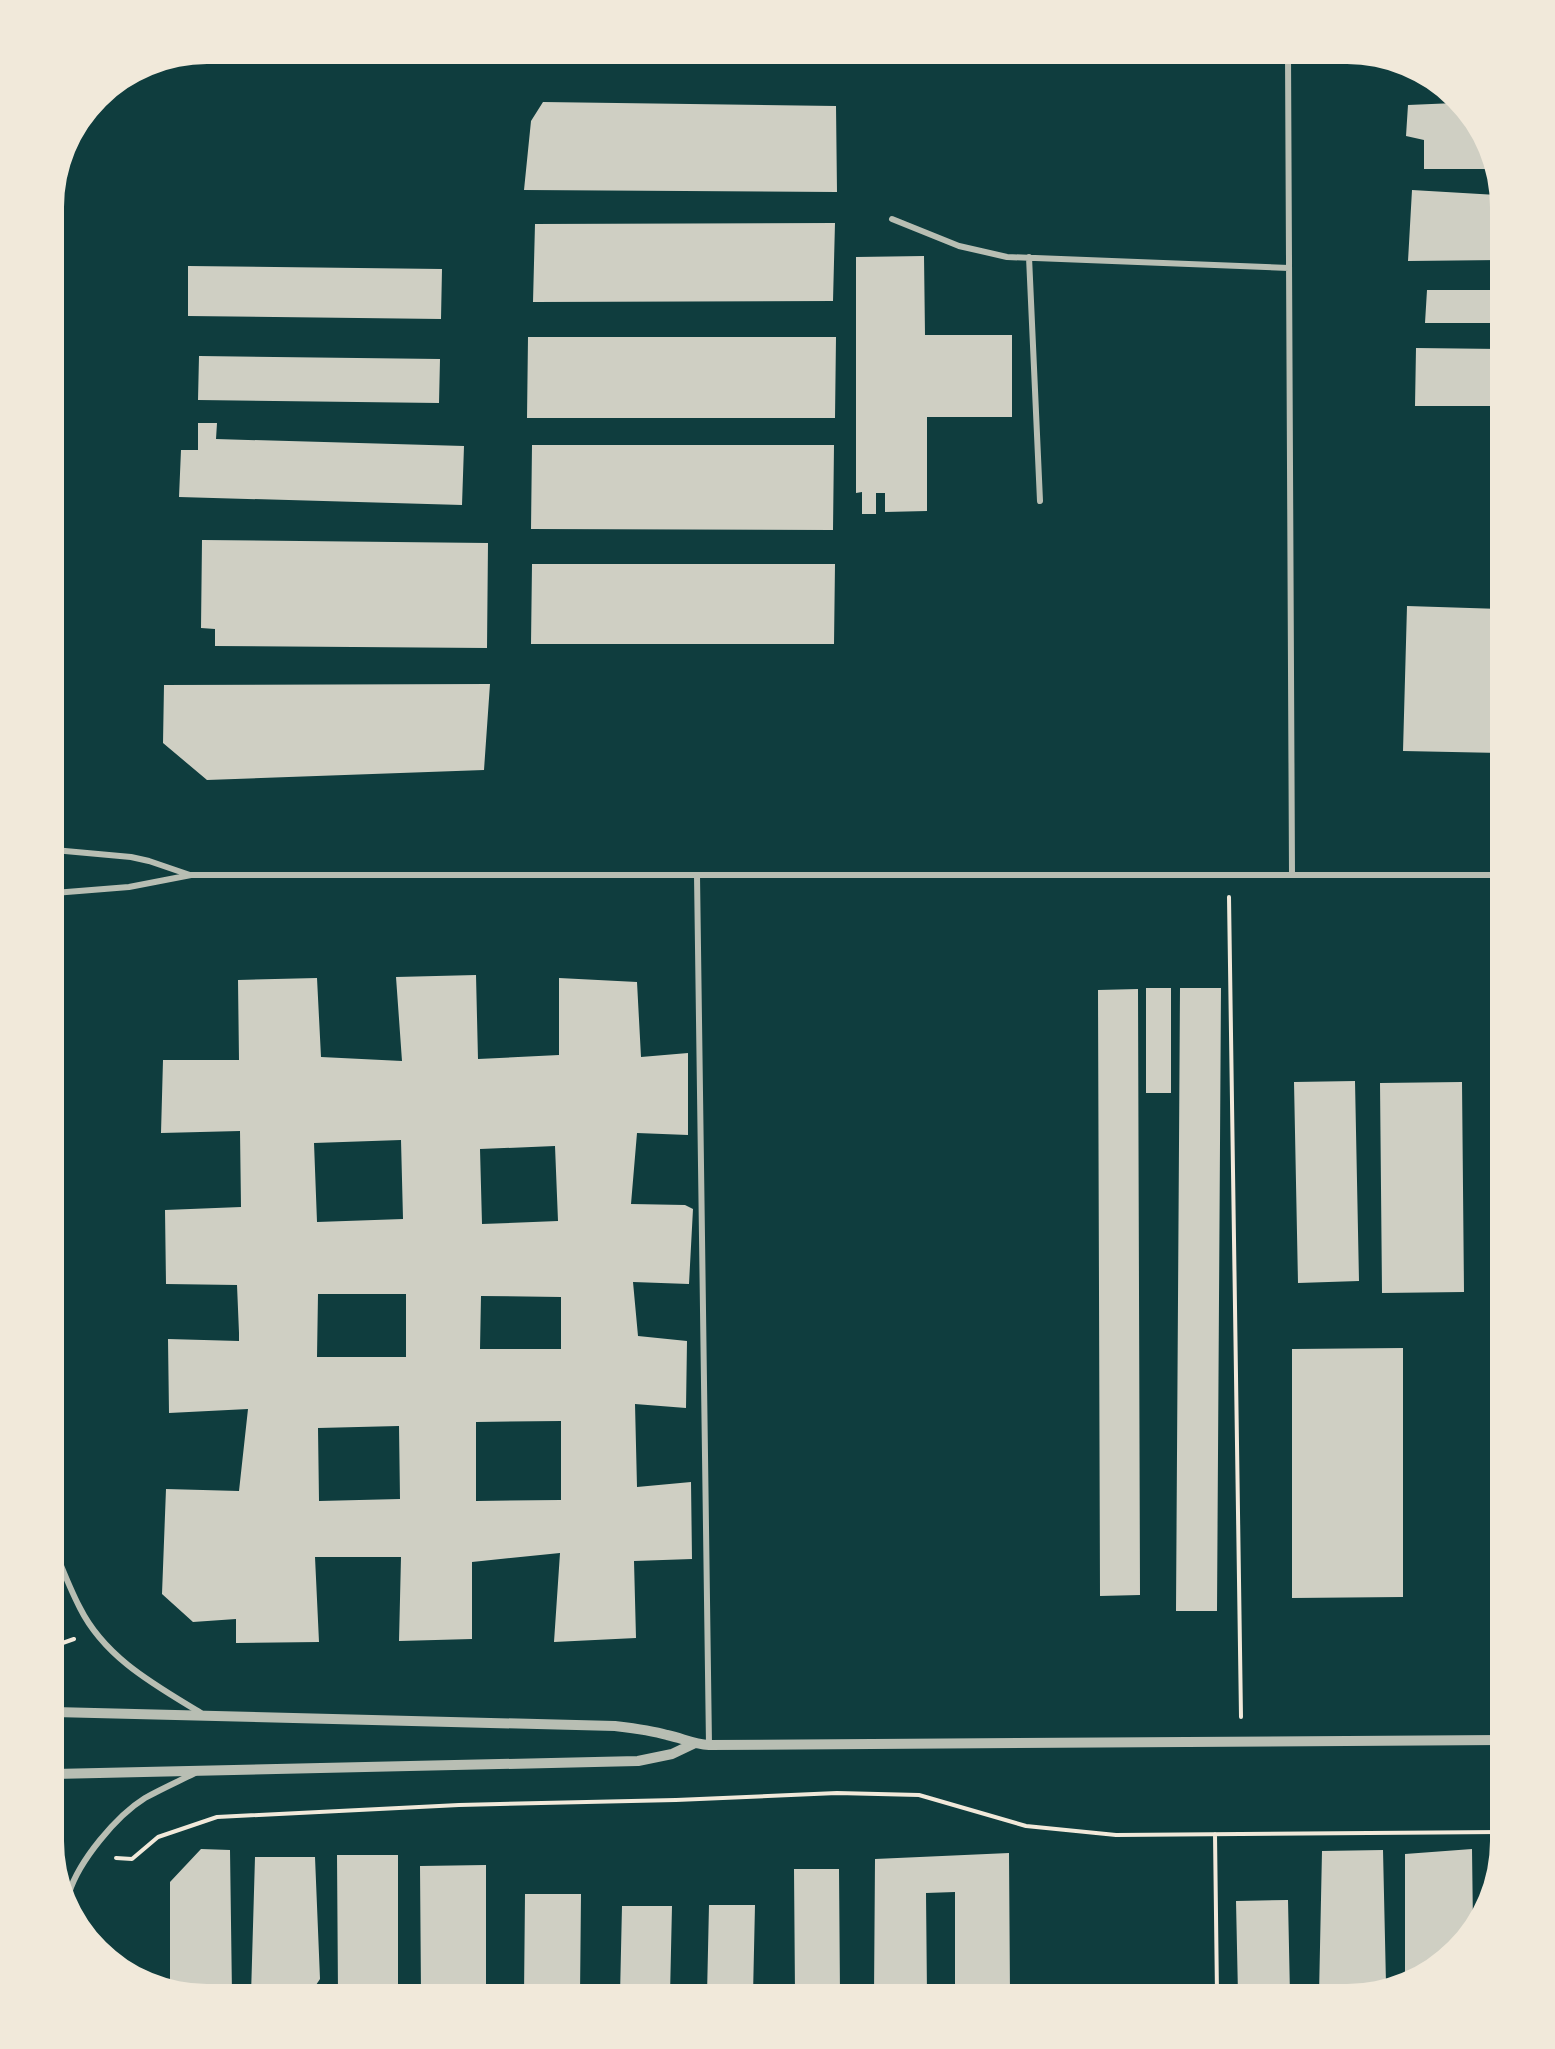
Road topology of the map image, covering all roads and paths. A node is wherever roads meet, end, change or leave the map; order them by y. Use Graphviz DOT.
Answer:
graph roads {
  1 [pos="1288,65"];
  2 [pos="892,219"];
  3 [pos="1029,257"];
  4 [pos="1289,268"];
  5 [pos="1040,501"];
  6 [pos="65,851"];
  7 [pos="191,875"];
  8 [pos="697,875"];
  9 [pos="1229,875"];
  10 [pos="1292,875"];
  11 [pos="1490,875"];
  12 [pos="65,892"];
  13 [pos="64,1572"];
  14 [pos="64,1712"];
  15 [pos="204,1715"];
  16 [pos="1242,1740"];
  17 [pos="1490,1740"];
  18 [pos="693,1744"];
  19 [pos="709,1745"];
  20 [pos="198,1772"];
  21 [pos="64,1774"];
  22 [pos="1490,1832"];
  23 [pos="1215,1834"];
  24 [pos="88,1858"];
  25 [pos="71,1886"];
  26 [pos="1217,1984"];
  1 -- 4 [label="street"];
  2 -- 3 [label="street"];
  3 -- 4 [label="street"];
  3 -- 5 [label="street"];
  4 -- 10 [label="street"];
  6 -- 7 [label="street"];
  7 -- 8 [label="street"];
  7 -- 12 [label="street"];
  8 -- 9 [label="street"];
  8 -- 19 [label="street"];
  9 -- 10 [label="street"];
  9 -- 16 [label="path"];
  10 -- 11 [label="street"];
  13 -- 15 [label="street"];
  14 -- 15 [label="street"];
  15 -- 18 [label="street"];
  16 -- 17 [label="street"];
  16 -- 19 [label="street"];
  18 -- 19 [label="street"];
  18 -- 20 [label="street"];
  20 -- 21 [label="street"];
  20 -- 24 [label="street"];
  22 -- 23 [label="path"];
  23 -- 24 [label="path"];
  23 -- 26 [label="path"];
  24 -- 25 [label="street"];
}
